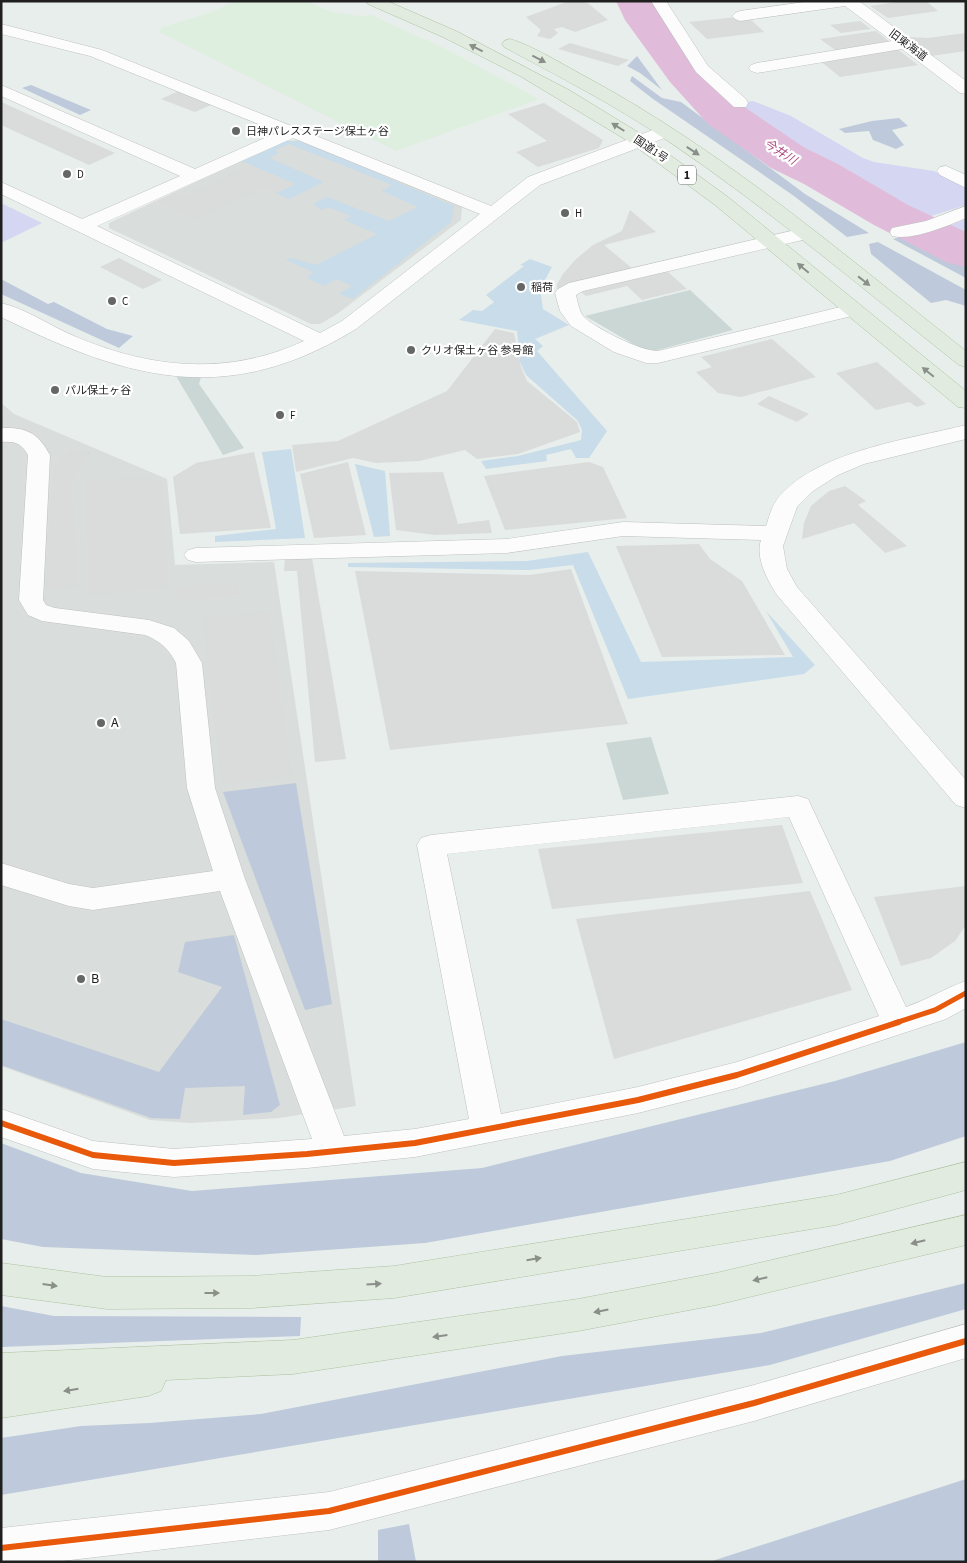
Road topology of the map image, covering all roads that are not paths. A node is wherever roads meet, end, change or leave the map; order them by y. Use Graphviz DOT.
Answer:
graph roads {
  1 [pos="373,1"];
  2 [pos="416,1"];
  3 [pos="658,1"];
  4 [pos="845,1"];
  5 [pos="849,1"];
  6 [pos="740,16"];
  7 [pos="467,24"];
  8 [pos="1,29"];
  9 [pos="491,35"];
  10 [pos="907,44"];
  11 [pos="757,68"];
  12 [pos="966,89"];
  13 [pos="1,90"];
  14 [pos="740,103"];
  15 [pos="293,132"];
  16 [pos="664,132"];
  17 [pos="639,141"];
  18 [pos="966,164"];
  19 [pos="194,176"];
  20 [pos="966,183"];
  21 [pos="1,187"];
  22 [pos="966,212"];
  23 [pos="493,213"];
  24 [pos="82,226"];
  25 [pos="902,231"];
  26 [pos="804,234"];
  27 [pos="770,241"];
  28 [pos="1,309"];
  29 [pos="853,310"];
  30 [pos="322,342"];
  31 [pos="966,361"];
  32 [pos="966,402"];
  33 [pos="966,432"];
  34 [pos="1,435"];
  35 [pos="775,534"];
  36 [pos="196,555"];
  37 [pos="966,798"];
  38 [pos="1,874"];
  39 [pos="230,879"];
  40 [pos="966,992"];
  41 [pos="897,1022"];
  42 [pos="1,1123"];
  43 [pos="488,1130"];
  44 [pos="333,1151"];
  45 [pos="966,1176"];
  46 [pos="966,1230"];
  47 [pos="1,1279"];
  48 [pos="966,1341"];
  49 [pos="292,1357"];
  50 [pos="1,1370"];
  51 [pos="1,1401"];
  52 [pos="1,1548"];
  17 -- 1 [label="highway, 国道1号 / 1, one-way"];
  2 -- 7 [label="highway"];
  3 -- 14 [label="street"];
  4 -- 6 [label="street"];
  5 -- 10 [label="street, 旧東海道"];
  8 -- 15 [label="street"];
  9 -- 16 [label="highway, 国道1号 / 1, one-way"];
  10 -- 11 [label="street"];
  10 -- 12 [label="street, 旧東海道"];
  13 -- 19 [label="street"];
  15 -- 19 [label="street"];
  15 -- 23 [label="street"];
  16 -- 17 [label="street"];
  16 -- 26 [label="highway, 国道1号 / 1, one-way"];
  17 -- 23 [label="street"];
  17 -- 27 [label="highway, 国道1号 / 1"];
  18 -- 20 [label="street"];
  19 -- 24 [label="street"];
  21 -- 24 [label="street"];
  22 -- 25 [label="street"];
  23 -- 30 [label="street"];
  24 -- 30 [label="street"];
  26 -- 27 [label="street"];
  26 -- 31 [label="highway, 国道1号 / 1, one-way"];
  29 -- 27 [label="highway, 国道1号 / 1, one-way"];
  27 -- 29 [label="street"];
  28 -- 30 [label="street"];
  32 -- 29 [label="highway, 国道1号 / 1, one-way"];
  33 -- 35 [label="street"];
  34 -- 39 [label="street"];
  35 -- 36 [label="street"];
  35 -- 37 [label="street"];
  38 -- 39 [label="street"];
  39 -- 44 [label="street"];
  40 -- 41 [label="street"];
  41 -- 43 [label="street"];
  41 -- 43 [label="street"];
  42 -- 44 [label="street"];
  43 -- 44 [label="street"];
  47 -- 45 [label="highway, one-way"];
  46 -- 49 [label="highway, one-way"];
  48 -- 52 [label="street"];
  49 -- 50 [label="highway"];
  49 -- 51 [label="highway, one-way"];
}
